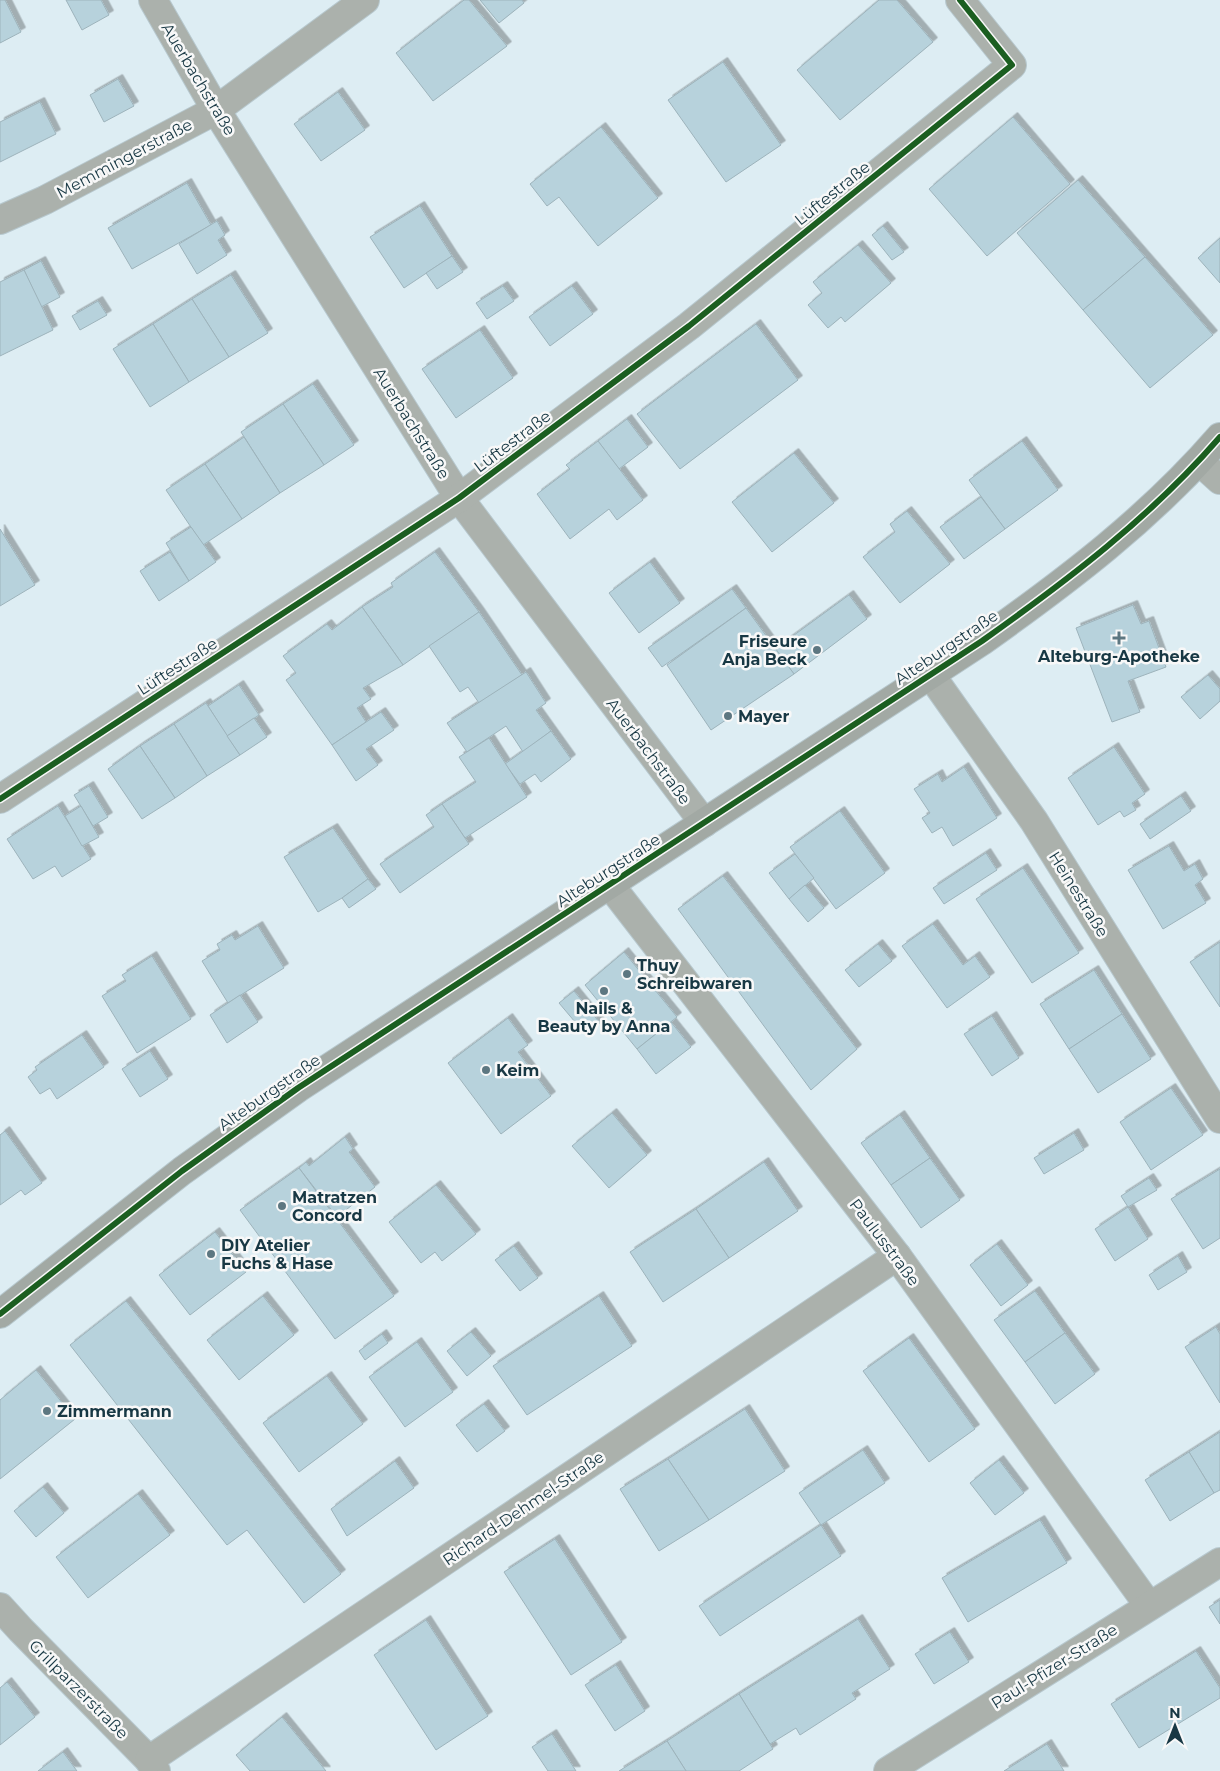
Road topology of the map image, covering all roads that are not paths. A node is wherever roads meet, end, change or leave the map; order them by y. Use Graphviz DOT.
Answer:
graph roads {
  1 [pos="152,0"];
  2 [pos="366,0"];
  3 [pos="960,0"];
  4 [pos="216,110"];
  5 [pos="0,220"];
  6 [pos="1220,437"];
  7 [pos="1199,461"];
  8 [pos="1220,480"];
  9 [pos="459,498"];
  10 [pos="930,674"];
  11 [pos="0,799"];
  12 [pos="704,823"];
  13 [pos="610,885"];
  14 [pos="1220,1119"];
  15 [pos="897,1256"];
  16 [pos="0,1314"];
  17 [pos="1220,1562"];
  18 [pos="1150,1606"];
  19 [pos="0,1607"];
  20 [pos="153,1766"];
  21 [pos="888,1771"];
  1 -- 4 [label="street, Auerbachstraße"];
  2 -- 4 [label="street, Memmingerstraße"];
  3 -- 9 [label="street, Lüftestraße"];
  4 -- 5 [label="street, Memmingerstraße"];
  4 -- 9 [label="street, Auerbachstraße"];
  6 -- 7 [label="main road, Alteburgstraße"];
  7 -- 8 [label="street"];
  7 -- 10 [label="main road, Alteburgstraße"];
  9 -- 11 [label="street, Lüftestraße"];
  9 -- 12 [label="street, Auerbachstraße"];
  10 -- 12 [label="main road, Alteburgstraße"];
  10 -- 14 [label="street, Heinestraße"];
  12 -- 13 [label="main road, Alteburgstraße"];
  13 -- 15 [label="street, Paulusstraße"];
  13 -- 16 [label="main road, Alteburgstraße"];
  15 -- 18 [label="street, Paulusstraße"];
  15 -- 20 [label="street, Richard-Dehmel-Straße"];
  17 -- 18 [label="street, Paul-Pfizer-Straße"];
  18 -- 21 [label="street, Paul-Pfizer-Straße"];
  19 -- 20 [label="street, Grillparzerstraße"];
}
